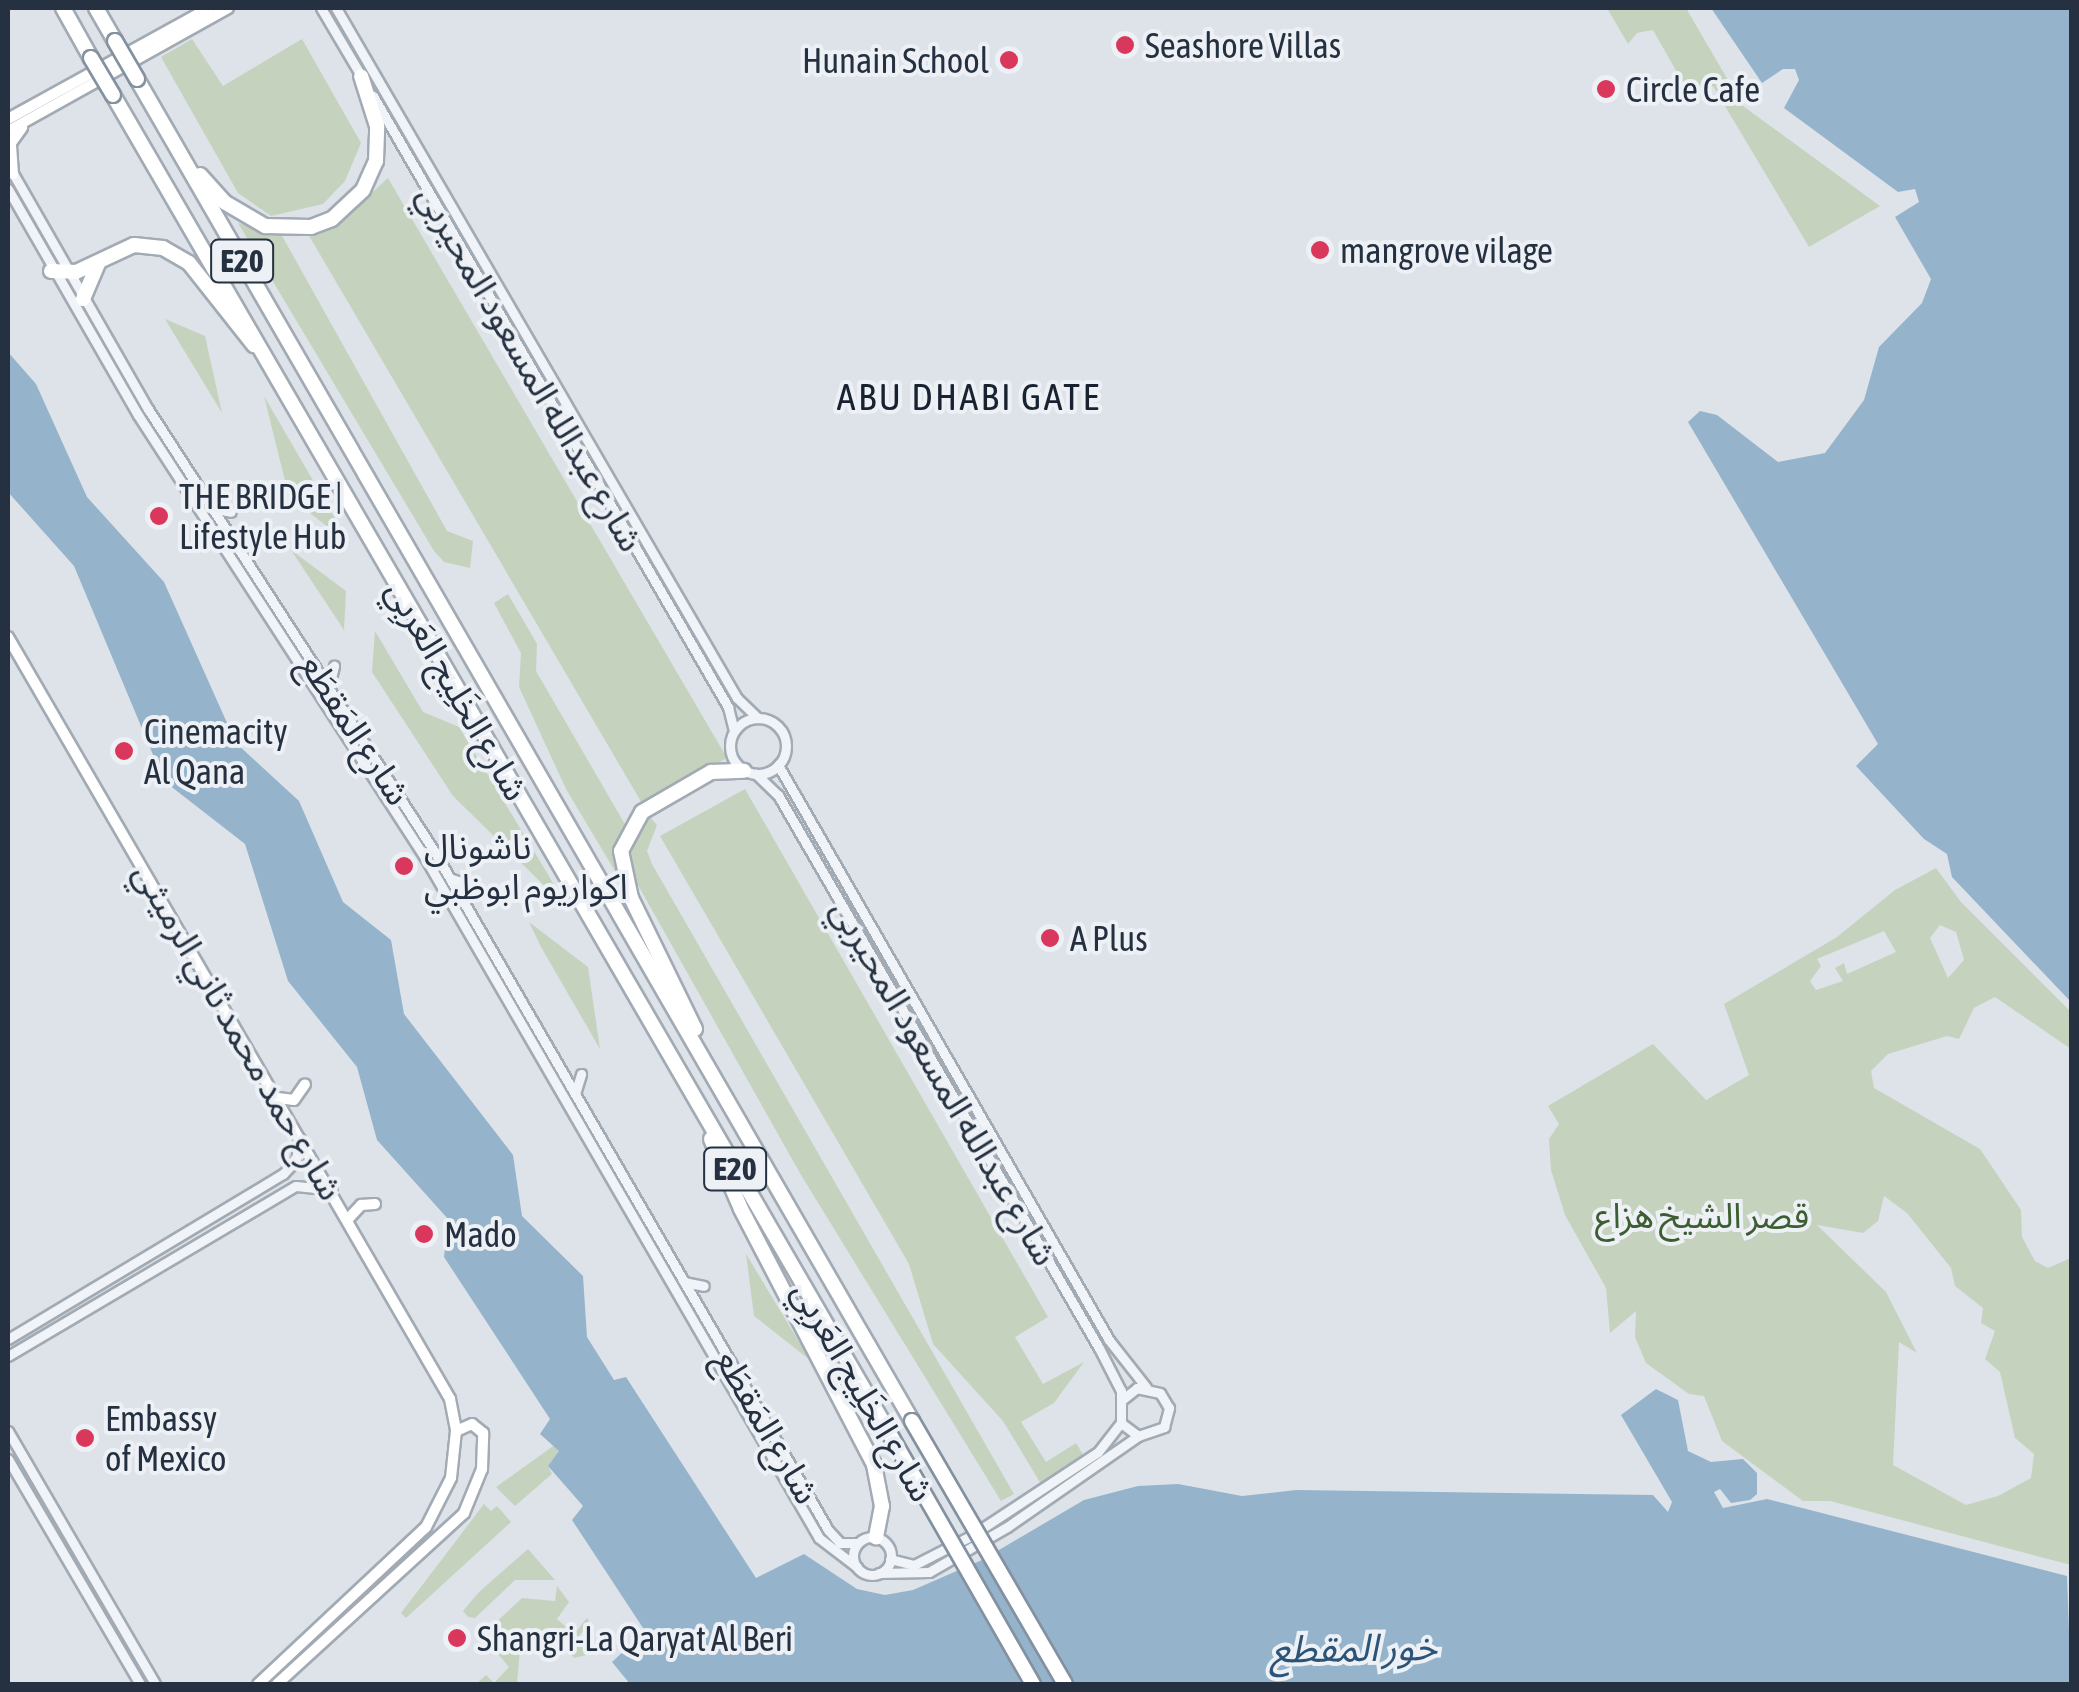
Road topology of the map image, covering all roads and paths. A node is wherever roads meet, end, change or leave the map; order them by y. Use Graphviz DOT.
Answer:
graph roads {
  1 [pos="63,8"];
  2 [pos="96,8"];
  3 [pos="209,8"];
  4 [pos="228,8"];
  5 [pos="321,8"];
  6 [pos="336,8"];
  7 [pos="361,76"];
  8 [pos="15,118"];
  9 [pos="8,131"];
  10 [pos="180,154"];
  11 [pos="10,168"];
  12 [pos="8,189"];
  13 [pos="100,260"];
  14 [pos="50,271"];
  15 [pos="68,273"];
  16 [pos="82,299"];
  17 [pos="262,352"];
  18 [pos="211,508"];
  19 [pos="232,512"];
  20 [pos="8,637"];
  21 [pos="334,666"];
  22 [pos="328,690"];
  23 [pos="758,718"];
  24 [pos="734,731"];
  25 [pos="778,765"];
  26 [pos="750,772"];
  27 [pos="450,878"];
  28 [pos="473,886"];
  29 [pos="699,1049"];
  30 [pos="581,1074"];
  31 [pos="304,1084"];
  32 [pos="577,1096"];
  33 [pos="278,1098"];
  34 [pos="568,1104"];
  35 [pos="706,1119"];
  36 [pos="300,1136"];
  37 [pos="332,1190"];
  38 [pos="375,1204"];
  39 [pos="348,1218"];
  40 [pos="684,1282"];
  41 [pos="704,1286"];
  42 [pos="8,1340"];
  43 [pos="8,1356"];
  44 [pos="734,1366"];
  45 [pos="724,1373"];
  46 [pos="1146,1387"];
  47 [pos="1122,1398"];
  48 [pos="1121,1423"];
  49 [pos="8,1431"];
  50 [pos="456,1431"];
  51 [pos="1138,1436"];
  52 [pos="8,1459"];
  53 [pos="876,1537"];
  54 [pos="858,1544"];
  55 [pos="890,1559"];
  56 [pos="857,1567"];
  57 [pos="879,1573"];
  58 [pos="140,1684"];
  59 [pos="155,1684"];
  60 [pos="258,1684"];
  61 [pos="277,1684"];
  62 [pos="1033,1684"];
  63 [pos="1064,1684"];
  1 -- 17 [label="highway, شارع الخَلِيج العَربِي / E20, bridge"];
  2 -- 10 [label="highway, شارع الخَلِيج العَربِي / E20, bridge"];
  3 -- 8 [label="main road"];
  4 -- 8 [label="main road"];
  5 -- 7 [label="street, شارع عبدالله المسعود المحيربي"];
  6 -- 23 [label="street, شارع عبدالله المسعود المحيربي"];
  7 -- 10 [label="highway"];
  7 -- 24 [label="street, شارع عبدالله المسعود المحيربي"];
  8 -- 9 [label="main road"];
  8 -- 11 [label="main road"];
  10 -- 29 [label="highway, شارع الخَلِيج العَربِي / E20"];
  11 -- 15 [label="street, شارع المَقطَع"];
  12 -- 14 [label="street, شارع المَقطَع"];
  13 -- 15 [label="highway"];
  13 -- 16 [label="highway"];
  13 -- 17 [label="highway"];
  14 -- 15 [label="highway"];
  14 -- 22 [label="street, شارع المَقطَع"];
  15 -- 16 [label="street, شارع المَقطَع"];
  16 -- 18 [label="street, شارع المَقطَع"];
  17 -- 35 [label="highway, شارع الخَلِيج العَربِي / E20"];
  18 -- 19 [label="street"];
  18 -- 22 [label="street, شارع المَقطَع"];
  20 -- 33 [label="main road, شارع حمد محمد ثاني الرميثي"];
  21 -- 22 [label="street"];
  22 -- 27 [label="street, شارع المَقطَع"];
  22 -- 34 [label="street, شارع المَقطَع"];
  23 -- 24 [label="street"];
  23 -- 25 [label="street"];
  24 -- 26 [label="street"];
  25 -- 26 [label="street"];
  25 -- 46 [label="street, شارع عبدالله المسعود المحيربي"];
  26 -- 29 [label="highway"];
  26 -- 47 [label="street, شارع عبدالله المسعود المحيربي"];
  27 -- 28 [label="street"];
  27 -- 32 [label="street, شارع المَقطَع"];
  29 -- 63 [label="highway, شارع الخَلِيج العَربِي / E20, bridge"];
  30 -- 32 [label="street"];
  31 -- 33 [label="main road"];
  32 -- 34 [label="street"];
  32 -- 40 [label="street, شارع المَقطَع"];
  33 -- 36 [label="main road, شارع حمد محمد ثاني الرميثي"];
  34 -- 45 [label="street, شارع المَقطَع"];
  35 -- 53 [label="highway"];
  35 -- 62 [label="highway, شارع الخَلِيج العَربِي / E20, bridge"];
  36 -- 37 [label="main road, شارع حمد محمد ثاني الرميثي"];
  36 -- 42 [label="street"];
  37 -- 39 [label="main road, شارع حمد محمد ثاني الرميثي"];
  37 -- 43 [label="street"];
  38 -- 39 [label="main road"];
  39 -- 50 [label="main road, شارع حمد محمد ثاني الرميثي"];
  40 -- 41 [label="street"];
  40 -- 44 [label="street, شارع المَقطَع"];
  44 -- 45 [label="street"];
  44 -- 54 [label="street, شارع المَقطَع"];
  45 -- 56 [label="street, شارع المَقطَع"];
  46 -- 47 [label="street"];
  46 -- 51 [label="street"];
  47 -- 48 [label="street"];
  48 -- 51 [label="street"];
  48 -- 55 [label="street"];
  49 -- 59 [label="street"];
  50 -- 60 [label="main road, شارع حمد محمد ثاني الرميثي"];
  50 -- 61 [label="main road"];
  51 -- 57 [label="street"];
  52 -- 58 [label="street"];
  53 -- 54 [label="street"];
  53 -- 55 [label="street"];
  54 -- 56 [label="street"];
  55 -- 57 [label="street"];
  56 -- 57 [label="street"];
}
